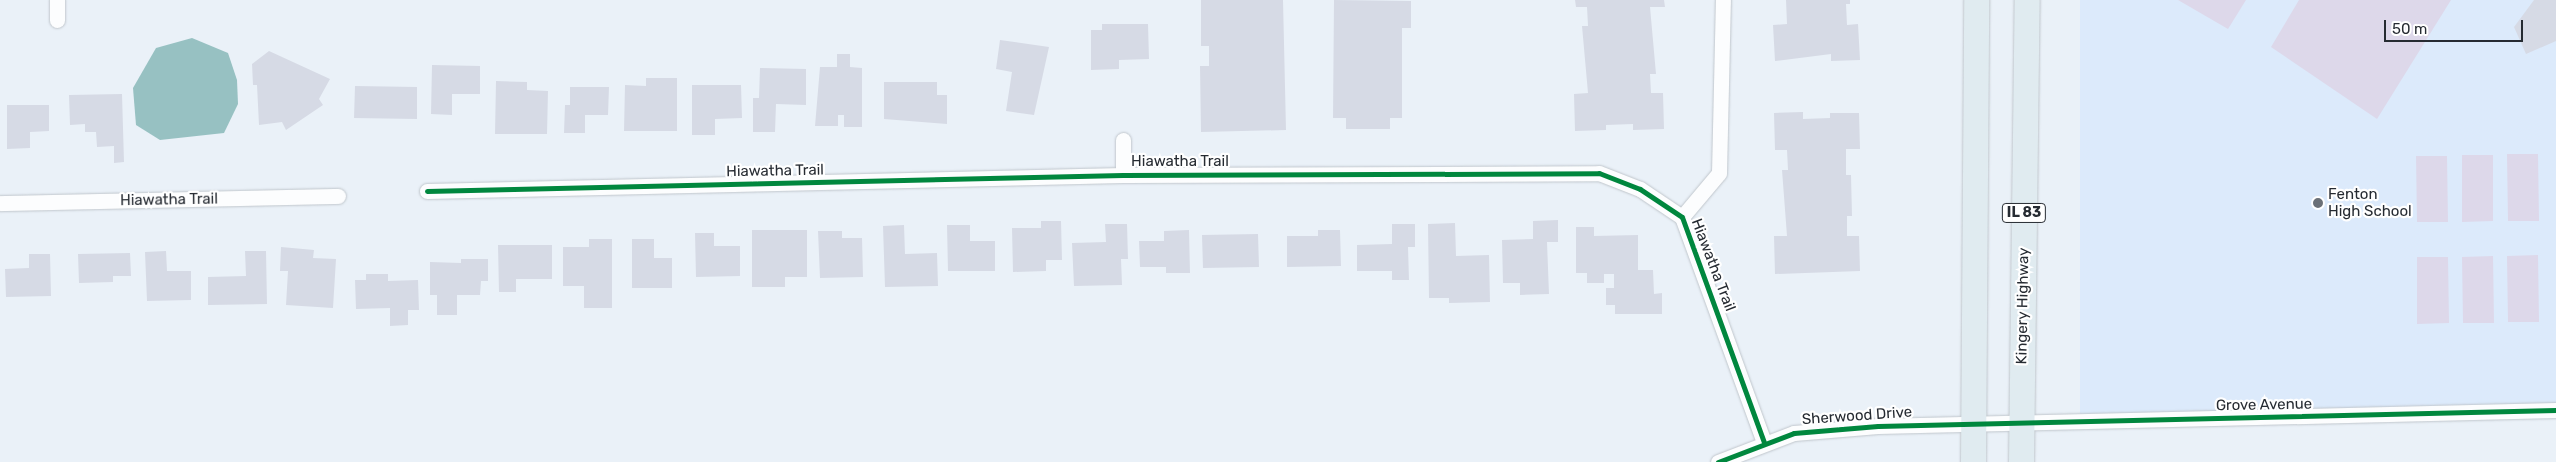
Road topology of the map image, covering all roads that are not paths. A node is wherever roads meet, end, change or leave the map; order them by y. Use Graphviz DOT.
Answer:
graph roads {
  1 [pos="57,0"];
  2 [pos="1723,0"];
  3 [pos="1976,0"];
  4 [pos="2027,0"];
  5 [pos="57,20"];
  6 [pos="1123,140"];
  7 [pos="1123,175"];
  8 [pos="427,191"];
  9 [pos="338,196"];
  10 [pos="0,203"];
  11 [pos="1682,218"];
  12 [pos="2556,410"];
  13 [pos="1973,423"];
  14 [pos="2021,424"];
  15 [pos="1764,442"];
  16 [pos="1718,462"];
  17 [pos="1973,462"];
  18 [pos="2021,462"];
  1 -- 5 [label="street"];
  2 -- 11 [label="street"];
  3 -- 13 [label="highway"];
  4 -- 14 [label="highway, Kingery Highway / IL 83"];
  6 -- 7 [label="street, Hiawatha Trail"];
  7 -- 8 [label="street, Hiawatha Trail"];
  7 -- 11 [label="street, Hiawatha Trail"];
  9 -- 10 [label="street, Hiawatha Trail"];
  11 -- 15 [label="street, Hiawatha Trail"];
  12 -- 14 [label="street, Grove Avenue"];
  13 -- 14 [label="street, Grove Avenue"];
  13 -- 15 [label="street, Sherwood Drive"];
  13 -- 17 [label="highway"];
  14 -- 18 [label="highway, Kingery Highway / IL 83"];
  15 -- 16 [label="street, Sherwood Drive"];
}
